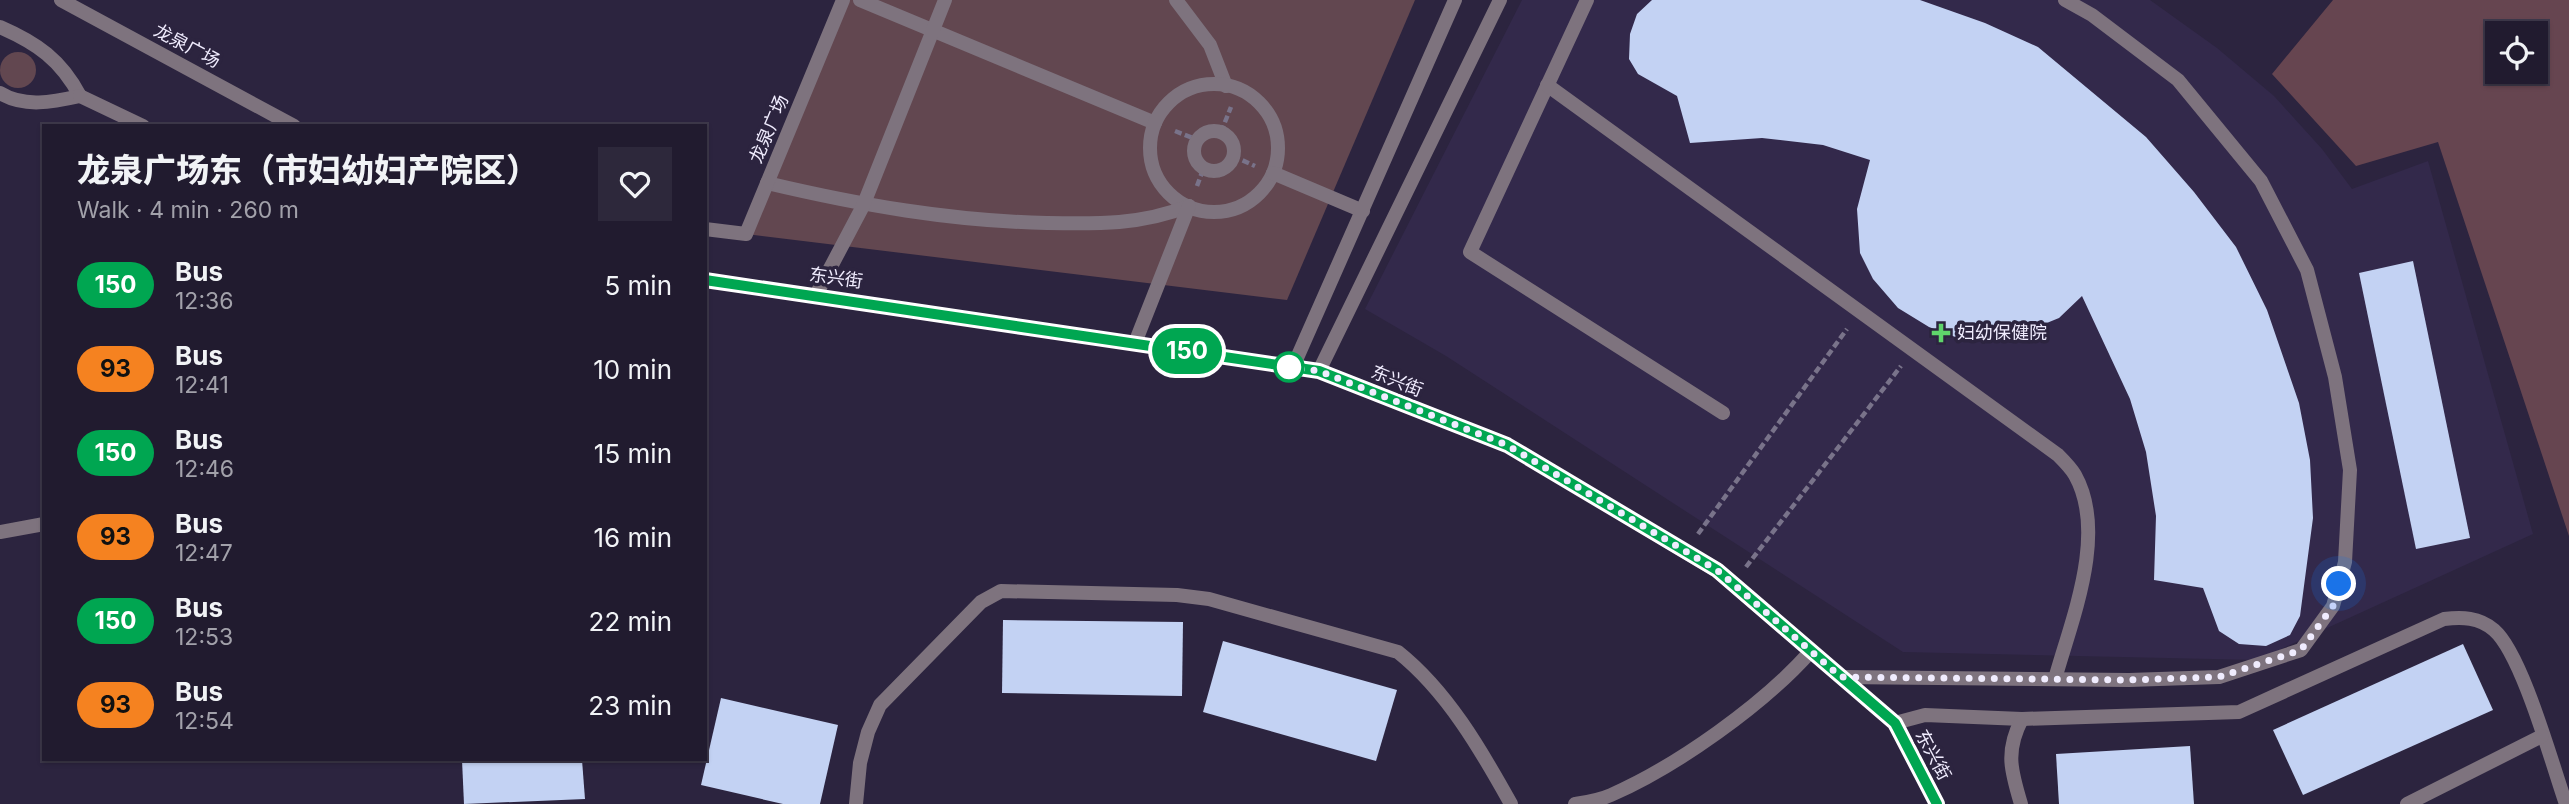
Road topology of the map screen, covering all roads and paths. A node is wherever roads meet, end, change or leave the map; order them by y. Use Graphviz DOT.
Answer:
graph roads {
  1 [pos="61,0"];
  2 [pos="843,0"];
  3 [pos="860,0"];
  4 [pos="945,0"];
  5 [pos="1176,0"];
  6 [pos="1455,0"];
  7 [pos="1500,0"];
  8 [pos="1587,0"];
  9 [pos="2065,0"];
  10 [pos="0,27"];
  11 [pos="934,30"];
  12 [pos="1547,85"];
  13 [pos="1226,86"];
  14 [pos="0,93"];
  15 [pos="80,96"];
  16 [pos="1155,123"];
  17 [pos="139,124"];
  18 [pos="290,124"];
  19 [pos="1273,173"];
  20 [pos="767,183"];
  21 [pos="863,205"];
  22 [pos="1189,206"];
  23 [pos="1363,211"];
  24 [pos="707,229"];
  25 [pos="707,280"];
  26 [pos="816,295"];
  27 [pos="1860,311"];
  28 [pos="1135,343"];
  29 [pos="1913,350"];
  30 [pos="1293,367"];
  31 [pos="1319,371"];
  32 [pos="1723,413"];
  33 [pos="42,524"];
  34 [pos="0,532"];
  35 [pos="1685,551"];
  36 [pos="1733,584"];
  37 [pos="1811,651"];
  38 [pos="1841,677"];
  39 [pos="2055,679"];
  40 [pos="2022,719"];
  41 [pos="1895,723"];
  42 [pos="2542,736"];
  43 [pos="856,804"];
  44 [pos="1511,804"];
  45 [pos="1575,804"];
  46 [pos="1937,804"];
  47 [pos="2021,804"];
  48 [pos="2407,804"];
  49 [pos="2566,804"];
  1 -- 18 [label="street, 龙泉广场"];
  2 -- 20 [label="street, 龙泉广场"];
  3 -- 11 [label="street"];
  4 -- 11 [label="street"];
  5 -- 13 [label="street"];
  6 -- 23 [label="street"];
  7 -- 31 [label="street"];
  8 -- 12 [label="street"];
  9 -- 39 [label="street"];
  10 -- 15 [label="street"];
  11 -- 16 [label="street"];
  11 -- 21 [label="street"];
  12 -- 27 [label="street"];
  12 -- 32 [label="street"];
  13 -- 16 [label="street"];
  13 -- 19 [label="street"];
  14 -- 15 [label="street"];
  15 -- 17 [label="street"];
  16 -- 22 [label="street"];
  19 -- 22 [label="street"];
  19 -- 23 [label="street"];
  20 -- 21 [label="street"];
  20 -- 24 [label="street, 龙泉广场"];
  21 -- 22 [label="street"];
  21 -- 26 [label="street"];
  22 -- 28 [label="street"];
  23 -- 30 [label="street"];
  25 -- 26 [label="street, 东兴街"];
  26 -- 28 [label="street, 东兴街"];
  27 -- 29 [label="street"];
  27 -- 35 [label="path"];
  28 -- 30 [label="street, 东兴街"];
  29 -- 36 [label="path"];
  29 -- 39 [label="street"];
  30 -- 31 [label="street, 东兴街"];
  31 -- 35 [label="street, 东兴街"];
  33 -- 34 [label="street"];
  35 -- 36 [label="street, 东兴街"];
  36 -- 37 [label="street, 东兴街"];
  37 -- 38 [label="street, 东兴街"];
  37 -- 45 [label="street"];
  38 -- 39 [label="street"];
  38 -- 41 [label="street, 东兴街"];
  40 -- 41 [label="street"];
  40 -- 42 [label="street"];
  40 -- 47 [label="street"];
  41 -- 46 [label="street, 东兴街"];
  42 -- 48 [label="street"];
  42 -- 49 [label="street"];
  43 -- 44 [label="street"];
}
